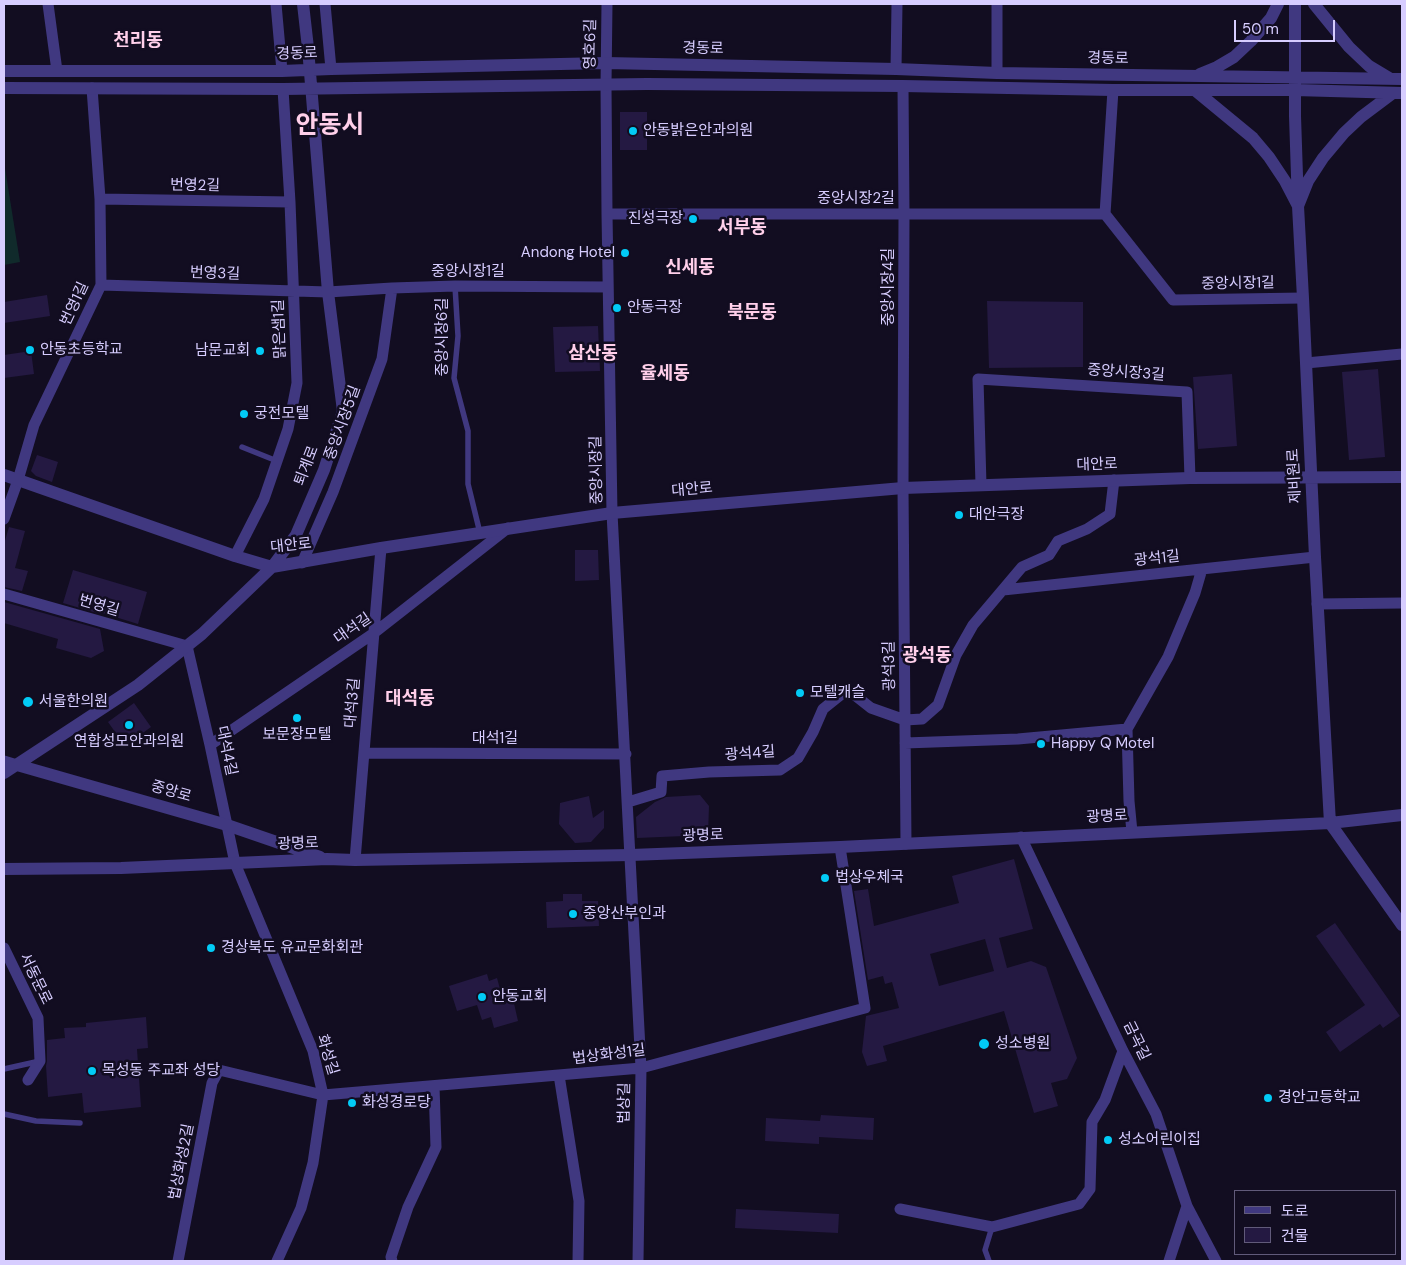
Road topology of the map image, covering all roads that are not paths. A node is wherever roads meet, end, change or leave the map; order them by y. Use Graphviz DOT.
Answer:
graph roads {
  1 [pos="48,4"];
  2 [pos="276,4"];
  3 [pos="303,4"];
  4 [pos="325,4"];
  5 [pos="607,4"];
  6 [pos="897,4"];
  7 [pos="997,4"];
  8 [pos="1278,4"];
  9 [pos="1294,4"];
  10 [pos="1314,4"];
  11 [pos="606,63"];
  12 [pos="896,68"];
  13 [pos="331,69"];
  14 [pos="310,70"];
  15 [pos="4,71"];
  16 [pos="57,71"];
  17 [pos="282,71"];
  18 [pos="996,73"];
  19 [pos="1194,76"];
  20 [pos="1295,77"];
  21 [pos="1397,79"];
  22 [pos="606,85"];
  23 [pos="903,86"];
  24 [pos="4,88"];
  25 [pos="92,88"];
  26 [pos="283,89"];
  27 [pos="311,89"];
  28 [pos="1114,90"];
  29 [pos="1295,90"];
  30 [pos="1196,91"];
  31 [pos="1398,93"];
  32 [pos="100,199"];
  33 [pos="290,202"];
  34 [pos="1298,206"];
  35 [pos="607,214"];
  36 [pos="904,214"];
  37 [pos="1105,214"];
  38 [pos="102,285"];
  39 [pos="455,286"];
  40 [pos="608,287"];
  41 [pos="392,288"];
  42 [pos="293,291"];
  43 [pos="328,292"];
  44 [pos="1303,298"];
  45 [pos="1402,354"];
  46 [pos="1306,363"];
  47 [pos="242,446"];
  48 [pos="277,461"];
  49 [pos="4,476"];
  50 [pos="1311,477"];
  51 [pos="1190,478"];
  52 [pos="1402,478"];
  53 [pos="18,480"];
  54 [pos="1114,480"];
  55 [pos="981,485"];
  56 [pos="903,488"];
  57 [pos="612,513"];
  58 [pos="4,519"];
  59 [pos="508,528"];
  60 [pos="481,534"];
  61 [pos="381,548"];
  62 [pos="235,556"];
  63 [pos="1315,557"];
  64 [pos="302,563"];
  65 [pos="272,567"];
  66 [pos="1202,569"];
  67 [pos="1003,590"];
  68 [pos="4,594"];
  69 [pos="1402,603"];
  70 [pos="1317,604"];
  71 [pos="374,634"];
  72 [pos="187,646"];
  73 [pos="905,720"];
  74 [pos="1127,730"];
  75 [pos="906,743"];
  76 [pos="210,745"];
  77 [pos="364,753"];
  78 [pos="626,754"];
  79 [pos="4,761"];
  80 [pos="17,765"];
  81 [pos="4,773"];
  82 [pos="628,802"];
  83 [pos="1402,815"];
  84 [pos="1330,823"];
  85 [pos="227,825"];
  86 [pos="1132,832"];
  87 [pos="1021,837"];
  88 [pos="906,844"];
  89 [pos="840,847"];
  90 [pos="631,855"];
  91 [pos="327,859"];
  92 [pos="355,860"];
  93 [pos="234,863"];
  94 [pos="4,869"];
  95 [pos="1402,924"];
  96 [pos="4,948"];
  97 [pos="1123,1051"];
  98 [pos="40,1061"];
  99 [pos="641,1068"];
  100 [pos="4,1069"];
  101 [pos="219,1070"];
  102 [pos="559,1075"];
  103 [pos="28,1080"];
  104 [pos="434,1086"];
  105 [pos="323,1095"];
  106 [pos="4,1114"];
  107 [pos="80,1122"];
  108 [pos="1187,1206"];
  109 [pos="900,1209"];
  110 [pos="992,1227"];
  111 [pos="178,1261"];
  112 [pos="276,1261"];
  113 [pos="392,1261"];
  114 [pos="578,1261"];
  115 [pos="638,1261"];
  116 [pos="989,1261"];
  117 [pos="1169,1261"];
  118 [pos="1216,1261"];
  1 -- 16 [label="street"];
  2 -- 17 [label="street"];
  3 -- 14 [label="street, 퇴계로"];
  4 -- 13 [label="street"];
  5 -- 11 [label="street, 영호6길"];
  6 -- 12 [label="street"];
  7 -- 18 [label="street"];
  8 -- 19 [label="street"];
  9 -- 20 [label="street, 제비원로"];
  10 -- 21 [label="street"];
  11 -- 12 [label="street, 경동로"];
  11 -- 13 [label="street, 경동로"];
  11 -- 22 [label="street, 영호6길"];
  12 -- 18 [label="street, 경동로"];
  13 -- 14 [label="street, 경동로"];
  14 -- 17 [label="street, 경동로"];
  14 -- 27 [label="street, 퇴계로"];
  15 -- 16 [label="street, 경동로"];
  16 -- 17 [label="street, 경동로"];
  18 -- 19 [label="street, 경동로"];
  19 -- 20 [label="street, 경동로"];
  20 -- 21 [label="street, 경동로"];
  20 -- 29 [label="street, 제비원로"];
  22 -- 23 [label="street, 경동로"];
  22 -- 27 [label="street, 경동로"];
  22 -- 35 [label="street, 중앙시장길"];
  23 -- 28 [label="street, 경동로"];
  23 -- 36 [label="street, 중앙시장4길"];
  24 -- 25 [label="street, 경동로"];
  25 -- 26 [label="street, 경동로"];
  25 -- 32 [label="street, 번영1길"];
  26 -- 27 [label="street, 경동로"];
  26 -- 33 [label="street, 맑은샘1길"];
  27 -- 43 [label="street, 퇴계로"];
  28 -- 30 [label="street, 경동로"];
  28 -- 37 [label="street"];
  29 -- 30 [label="street, 경동로"];
  29 -- 31 [label="street, 경동로"];
  29 -- 34 [label="street, 제비원로"];
  30 -- 34 [label="street"];
  31 -- 34 [label="street"];
  32 -- 33 [label="street, 번영2길"];
  32 -- 38 [label="street, 번영1길"];
  33 -- 42 [label="street, 맑은샘1길"];
  34 -- 44 [label="street, 제비원로"];
  35 -- 36 [label="street, 중앙시장2길"];
  35 -- 40 [label="street, 중앙시장길"];
  36 -- 37 [label="street, 중앙시장2길"];
  36 -- 56 [label="street, 중앙시장4길"];
  37 -- 44 [label="street, 중앙시장1길"];
  38 -- 42 [label="street, 번영3길"];
  38 -- 53 [label="street, 번영1길"];
  39 -- 40 [label="street, 중앙시장1길"];
  39 -- 41 [label="street, 중앙시장1길"];
  39 -- 60 [label="lane, 중앙시장6길"];
  40 -- 57 [label="street, 중앙시장길"];
  41 -- 43 [label="street, 중앙시장1길"];
  41 -- 64 [label="street, 중앙시장5길"];
  42 -- 43 [label="street, 번영3길"];
  42 -- 48 [label="street, 맑은샘1길"];
  43 -- 65 [label="street, 퇴계로"];
  44 -- 46 [label="street, 제비원로"];
  45 -- 46 [label="street"];
  46 -- 50 [label="street, 제비원로"];
  47 -- 48 [label="lane"];
  48 -- 62 [label="street, 맑은샘1길"];
  49 -- 53 [label="street, 대안로"];
  50 -- 51 [label="street, 대안로"];
  50 -- 52 [label="street, 대안로"];
  50 -- 63 [label="street, 제비원로"];
  51 -- 54 [label="street, 대안로"];
  51 -- 55 [label="street, 중앙시장3길"];
  53 -- 58 [label="street, 번영1길"];
  53 -- 62 [label="street, 대안로"];
  54 -- 55 [label="street, 대안로"];
  54 -- 67 [label="street"];
  55 -- 56 [label="street, 대안로"];
  56 -- 57 [label="street, 대안로"];
  56 -- 73 [label="street, 광석3길"];
  57 -- 59 [label="street, 대안로"];
  57 -- 78 [label="street, 중앙시장길"];
  59 -- 60 [label="street, 대안로"];
  59 -- 71 [label="street, 대석길"];
  60 -- 61 [label="street, 대안로"];
  61 -- 64 [label="street, 대안로"];
  61 -- 71 [label="street, 대석3길"];
  62 -- 65 [label="street, 대안로"];
  63 -- 66 [label="street, 광석1길"];
  63 -- 70 [label="street, 제비원로"];
  64 -- 65 [label="street, 대안로"];
  65 -- 72 [label="street, 퇴계로"];
  66 -- 67 [label="street, 광석1길"];
  66 -- 74 [label="street"];
  67 -- 73 [label="street"];
  68 -- 72 [label="street, 번영길"];
  69 -- 70 [label="street"];
  70 -- 84 [label="street, 제비원로"];
  71 -- 76 [label="street, 대석길"];
  71 -- 77 [label="street, 대석3길"];
  72 -- 76 [label="street, 대석4길"];
  72 -- 80 [label="street, 퇴계로"];
  73 -- 75 [label="street, 광석3길"];
  73 -- 82 [label="street, 광석4길"];
  74 -- 75 [label="street"];
  74 -- 86 [label="street"];
  75 -- 88 [label="street, 광석3길"];
  76 -- 85 [label="street, 대석4길"];
  77 -- 78 [label="street, 대석1길"];
  77 -- 92 [label="street, 대석3길"];
  78 -- 82 [label="street, 중앙시장길"];
  79 -- 80 [label="street, 중앙로"];
  80 -- 81 [label="street, 퇴계로"];
  80 -- 85 [label="street, 중앙로"];
  82 -- 90 [label="street, 중앙시장길"];
  83 -- 84 [label="street, 광명로"];
  84 -- 86 [label="street, 광명로"];
  84 -- 95 [label="street"];
  85 -- 91 [label="street, 중앙로"];
  85 -- 93 [label="street, 대석4길"];
  86 -- 87 [label="street, 광명로"];
  87 -- 88 [label="street, 광명로"];
  87 -- 97 [label="street, 금곡길"];
  88 -- 89 [label="street, 광명로"];
  89 -- 90 [label="street, 광명로"];
  89 -- 99 [label="street, 법상화성1길"];
  90 -- 92 [label="street, 광명로"];
  90 -- 99 [label="street, 법상길"];
  91 -- 92 [label="street, 광명로"];
  91 -- 93 [label="street, 광명로"];
  93 -- 94 [label="street, 광명로"];
  93 -- 105 [label="street, 화성길"];
  96 -- 98 [label="street, 서동문로"];
  97 -- 108 [label="street, 금곡길"];
  97 -- 110 [label="street"];
  98 -- 100 [label="lane"];
  98 -- 103 [label="street"];
  99 -- 102 [label="street, 법상화성1길"];
  99 -- 115 [label="street, 법상길"];
  101 -- 105 [label="street, 법상화성1길"];
  101 -- 111 [label="street, 법상화성2길"];
  102 -- 104 [label="street, 법상화성1길"];
  102 -- 114 [label="street"];
  104 -- 105 [label="street, 법상화성1길"];
  104 -- 113 [label="street"];
  105 -- 112 [label="street, 화성길"];
  106 -- 107 [label="lane"];
  108 -- 117 [label="street"];
  108 -- 118 [label="street, 금곡길"];
  109 -- 110 [label="street"];
  110 -- 116 [label="lane"];
}
